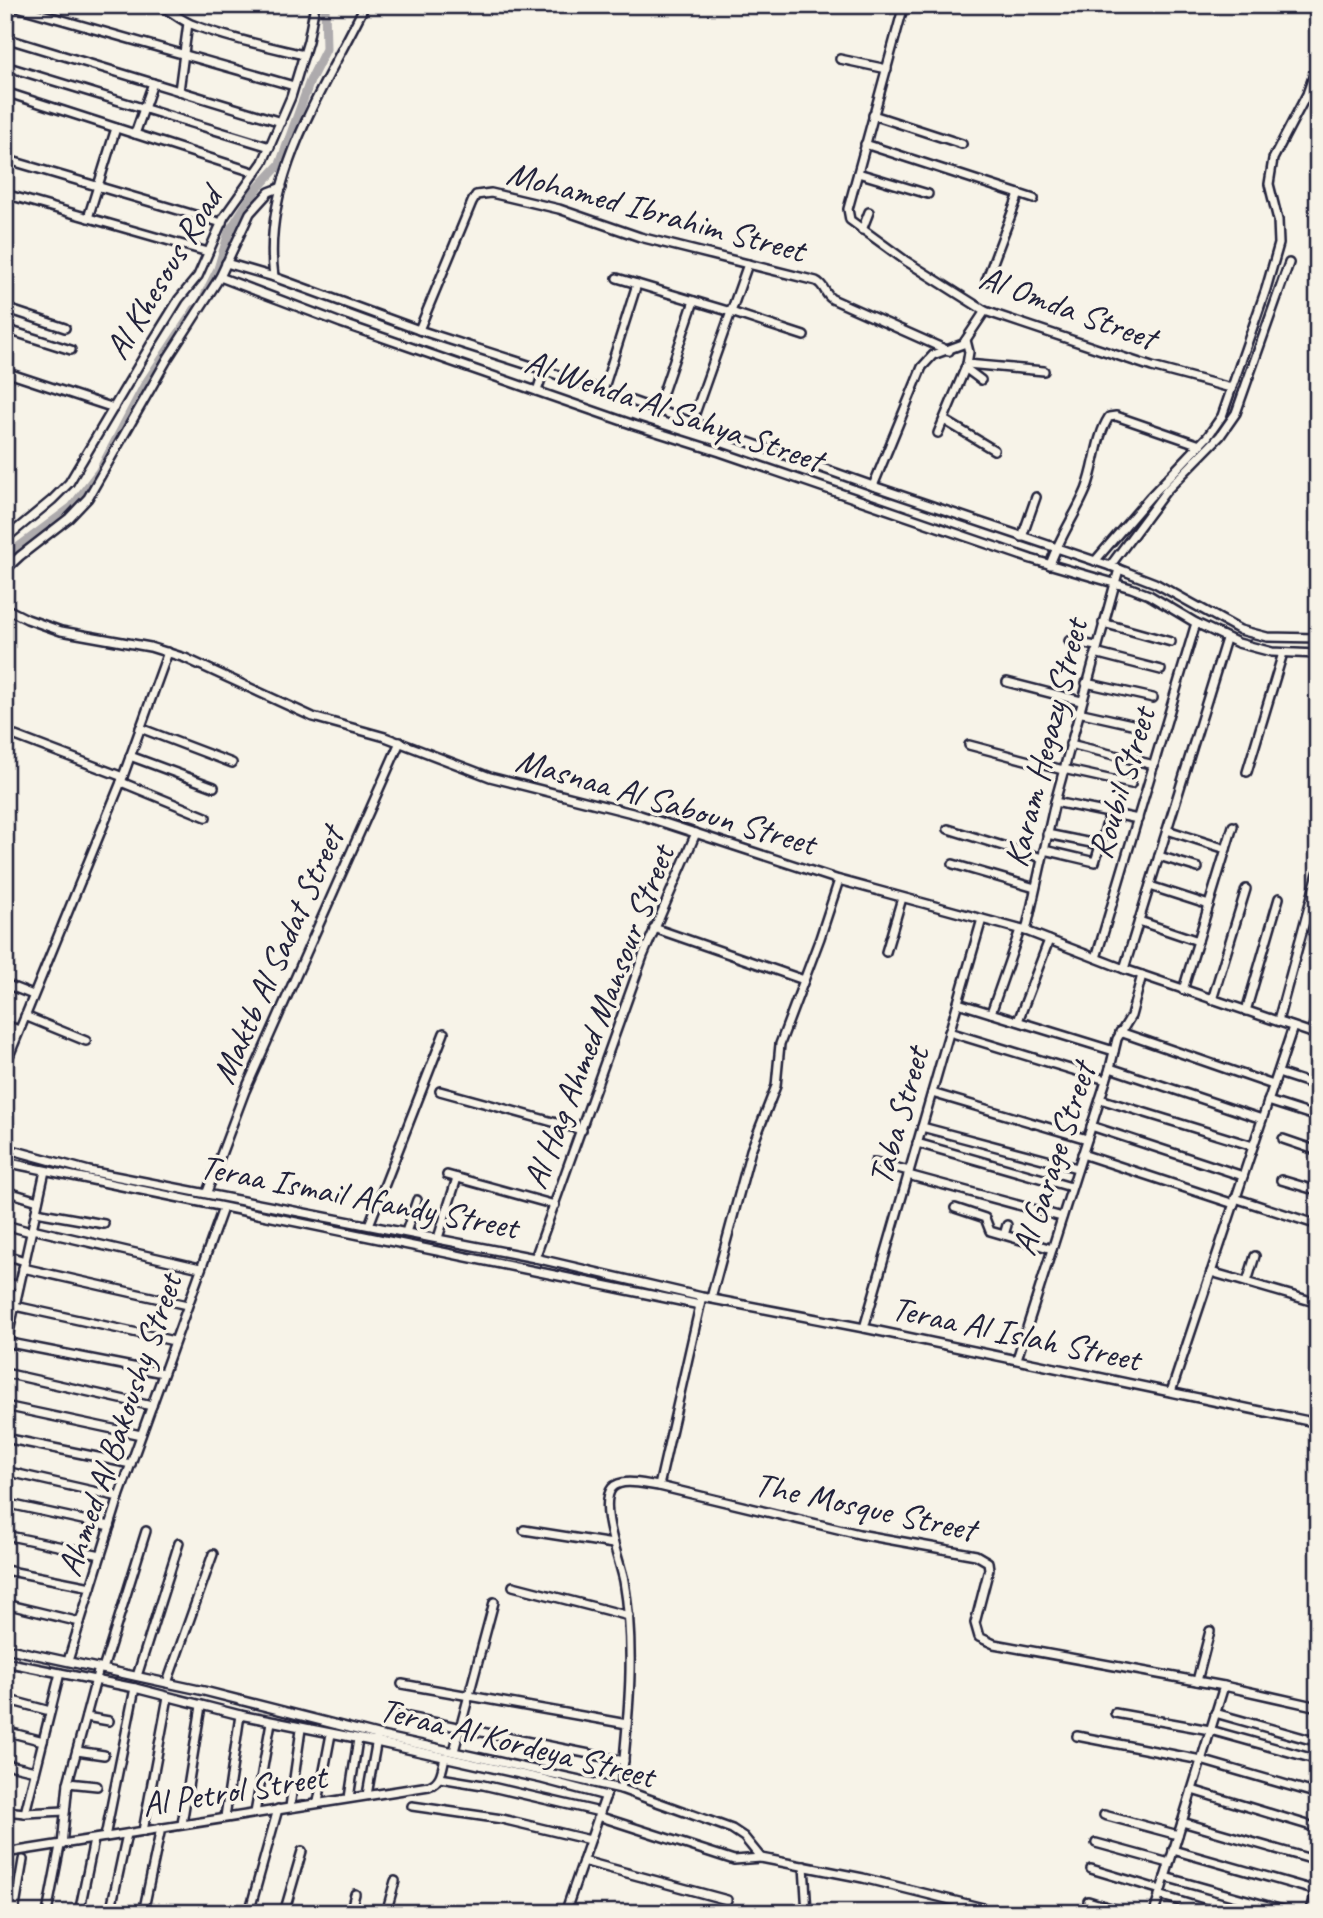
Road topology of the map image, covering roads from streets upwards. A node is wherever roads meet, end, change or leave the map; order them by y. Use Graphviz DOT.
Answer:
graph roads {
  1 [pos="10,5"];
  2 [pos="157,5"];
  3 [pos="315,5"];
  4 [pos="365,5"];
  5 [pos="904,5"];
  6 [pos="188,23"];
  7 [pos="5,38"];
  8 [pos="185,54"];
  9 [pos="304,55"];
  10 [pos="840,59"];
  11 [pos="1318,63"];
  12 [pos="5,66"];
  13 [pos="887,69"];
  14 [pos="153,83"];
  15 [pos="295,86"];
  16 [pos="179,91"];
  17 [pos="5,92"];
  18 [pos="144,108"];
  19 [pos="873,115"];
  20 [pos="281,122"];
  21 [pos="116,128"];
  22 [pos="135,134"];
  23 [pos="865,144"];
  24 [pos="962,145"];
  25 [pos="270,147"];
  26 [pos="5,159"];
  27 [pos="256,173"];
  28 [pos="858,173"];
  29 [pos="97,186"];
  30 [pos="282,187"];
  31 [pos="5,194"];
  32 [pos="928,194"];
  33 [pos="1019,194"];
  34 [pos="1034,199"];
  35 [pos="869,212"];
  36 [pos="88,218"];
  37 [pos="222,223"];
  38 [pos="862,230"];
  39 [pos="208,251"];
  40 [pos="226,262"];
  41 [pos="1289,263"];
  42 [pos="748,264"];
  43 [pos="274,276"];
  44 [pos="220,277"];
  45 [pos="617,278"];
  46 [pos="986,281"];
  47 [pos="637,284"];
  48 [pos="694,301"];
  49 [pos="5,308"];
  50 [pos="985,311"];
  51 [pos="731,312"];
  52 [pos="65,328"];
  53 [pos="5,329"];
  54 [pos="419,330"];
  55 [pos="804,336"];
  56 [pos="966,340"];
  57 [pos="71,350"];
  58 [pos="949,351"];
  59 [pos="966,366"];
  60 [pos="1237,368"];
  61 [pos="544,370"];
  62 [pos="1044,371"];
  63 [pos="5,372"];
  64 [pos="1250,373"];
  65 [pos="981,380"];
  66 [pos="1231,388"];
  67 [pos="537,391"];
  68 [pos="603,391"];
  69 [pos="114,408"];
  70 [pos="657,410"];
  71 [pos="944,420"];
  72 [pos="692,422"];
  73 [pos="938,433"];
  74 [pos="726,434"];
  75 [pos="1199,445"];
  76 [pos="994,450"];
  77 [pos="720,452"];
  78 [pos="873,486"];
  79 [pos="1037,497"];
  80 [pos="1022,537"];
  81 [pos="5,539"];
  82 [pos="1055,548"];
  83 [pos="1095,561"];
  84 [pos="1050,565"];
  85 [pos="1110,566"];
  86 [pos="1119,569"];
  87 [pos="5,570"];
  88 [pos="1115,582"];
  89 [pos="5,608"];
  90 [pos="1103,623"];
  91 [pos="1196,623"];
  92 [pos="1318,638"];
  93 [pos="1226,639"];
  94 [pos="1069,640"];
  95 [pos="1171,642"];
  96 [pos="1096,650"];
  97 [pos="168,652"];
  98 [pos="1283,653"];
  99 [pos="1318,654"];
  100 [pos="1161,670"];
  101 [pos="1007,682"];
  102 [pos="1086,682"];
  103 [pos="1153,698"];
  104 [pos="1081,701"];
  105 [pos="1078,712"];
  106 [pos="1145,727"];
  107 [pos="140,728"];
  108 [pos="5,732"];
  109 [pos="400,742"];
  110 [pos="1070,744"];
  111 [pos="969,745"];
  112 [pos="130,756"];
  113 [pos="232,763"];
  114 [pos="1154,765"];
  115 [pos="1063,769"];
  116 [pos="1247,772"];
  117 [pos="122,780"];
  118 [pos="1131,784"];
  119 [pos="214,787"];
  120 [pos="1055,802"];
  121 [pos="1110,814"];
  122 [pos="206,817"];
  123 [pos="1138,820"];
  124 [pos="1233,826"];
  125 [pos="948,829"];
  126 [pos="1167,830"];
  127 [pos="696,833"];
  128 [pos="1047,834"];
  129 [pos="1101,845"];
  130 [pos="1226,849"];
  131 [pos="1043,854"];
  132 [pos="1159,856"];
  133 [pos="953,864"];
  134 [pos="1198,868"];
  135 [pos="1318,873"];
  136 [pos="839,880"];
  137 [pos="1150,886"];
  138 [pos="1035,888"];
  139 [pos="1246,889"];
  140 [pos="902,898"];
  141 [pos="1279,898"];
  142 [pos="1209,905"];
  143 [pos="982,919"];
  144 [pos="1139,921"];
  145 [pos="654,928"];
  146 [pos="1023,930"];
  147 [pos="1049,940"];
  148 [pos="1198,941"];
  149 [pos="886,952"];
  150 [pos="1096,958"];
  151 [pos="1124,969"];
  152 [pos="1142,975"];
  153 [pos="804,980"];
  154 [pos="5,984"];
  155 [pos="1183,990"];
  156 [pos="33,995"];
  157 [pos="1212,1000"];
  158 [pos="958,1003"];
  159 [pos="1318,1010"];
  160 [pos="1246,1011"];
  161 [pos="991,1013"];
  162 [pos="25,1016"];
  163 [pos="1018,1021"];
  164 [pos="1278,1021"];
  165 [pos="5,1025"];
  166 [pos="1293,1027"];
  167 [pos="19,1030"];
  168 [pos="950,1031"];
  169 [pos="1120,1032"];
  170 [pos="444,1033"];
  171 [pos="1315,1034"];
  172 [pos="86,1041"];
  173 [pos="1114,1051"];
  174 [pos="5,1066"];
  175 [pos="1110,1068"];
  176 [pos="1278,1073"];
  177 [pos="1106,1080"];
  178 [pos="1273,1085"];
  179 [pos="1318,1086"];
  180 [pos="440,1091"];
  181 [pos="932,1093"];
  182 [pos="1100,1099"];
  183 [pos="1268,1101"];
  184 [pos="1318,1117"];
  185 [pos="1262,1119"];
  186 [pos="1091,1126"];
  187 [pos="922,1127"];
  188 [pos="582,1130"];
  189 [pos="1087,1139"];
  190 [pos="1283,1139"];
  191 [pos="917,1143"];
  192 [pos="1253,1146"];
  193 [pos="5,1148"];
  194 [pos="1318,1151"];
  195 [pos="1082,1154"];
  196 [pos="5,1162"];
  197 [pos="875,1162"];
  198 [pos="1077,1168"];
  199 [pos="45,1171"];
  200 [pos="908,1173"];
  201 [pos="447,1175"];
  202 [pos="1243,1176"];
  203 [pos="457,1178"];
  204 [pos="1281,1180"];
  205 [pos="1072,1187"];
  206 [pos="5,1191"];
  207 [pos="1318,1191"];
  208 [pos="207,1192"];
  209 [pos="417,1200"];
  210 [pos="38,1201"];
  211 [pos="1234,1201"];
  212 [pos="555,1205"];
  213 [pos="272,1207"];
  214 [pos="223,1208"];
  215 [pos="955,1208"];
  216 [pos="36,1212"];
  217 [pos="269,1217"];
  218 [pos="1062,1217"];
  219 [pos="104,1224"];
  220 [pos="5,1225"];
  221 [pos="369,1225"];
  222 [pos="1007,1225"];
  223 [pos="1318,1225"];
  224 [pos="31,1231"];
  225 [pos="407,1232"];
  226 [pos="1004,1235"];
  227 [pos="438,1238"];
  228 [pos="1052,1248"];
  229 [pos="5,1255"];
  230 [pos="1255,1256"];
  231 [pos="535,1258"];
  232 [pos="24,1265"];
  233 [pos="200,1268"];
  234 [pos="1211,1272"];
  235 [pos="5,1282"];
  236 [pos="1247,1282"];
  237 [pos="19,1286"];
  238 [pos="711,1298"];
  239 [pos="701,1301"];
  240 [pos="1318,1303"];
  241 [pos="187,1305"];
  242 [pos="11,1310"];
  243 [pos="864,1328"];
  244 [pos="174,1341"];
  245 [pos="6,1345"];
  246 [pos="1017,1359"];
  247 [pos="5,1373"];
  248 [pos="163,1373"];
  249 [pos="1171,1392"];
  250 [pos="1318,1403"];
  251 [pos="152,1405"];
  252 [pos="5,1406"];
  253 [pos="1315,1422"];
  254 [pos="141,1434"];
  255 [pos="5,1438"];
  256 [pos="131,1464"];
  257 [pos="5,1471"];
  258 [pos="659,1486"];
  259 [pos="120,1497"];
  260 [pos="5,1503"];
  261 [pos="110,1526"];
  262 [pos="146,1531"];
  263 [pos="524,1531"];
  264 [pos="5,1535"];
  265 [pos="179,1543"];
  266 [pos="613,1544"];
  267 [pos="213,1554"];
  268 [pos="101,1555"];
  269 [pos="5,1570"];
  270 [pos="513,1586"];
  271 [pos="91,1587"];
  272 [pos="494,1602"];
  273 [pos="5,1604"];
  274 [pos="629,1616"];
  275 [pos="80,1622"];
  276 [pos="1210,1631"];
  277 [pos="5,1648"];
  278 [pos="68,1661"];
  279 [pos="5,1662"];
  280 [pos="101,1668"];
  281 [pos="60,1673"];
  282 [pos="137,1676"];
  283 [pos="96,1680"];
  284 [pos="1197,1681"];
  285 [pos="167,1683"];
  286 [pos="401,1684"];
  287 [pos="1224,1686"];
  288 [pos="135,1688"];
  289 [pos="468,1696"];
  290 [pos="168,1697"];
  291 [pos="5,1699"];
  292 [pos="201,1706"];
  293 [pos="1318,1707"];
  294 [pos="50,1711"];
  295 [pos="1115,1713"];
  296 [pos="1215,1713"];
  297 [pos="393,1714"];
  298 [pos="240,1715"];
  299 [pos="86,1717"];
  300 [pos="109,1721"];
  301 [pos="271,1722"];
  302 [pos="627,1724"];
  303 [pos="460,1728"];
  304 [pos="301,1729"];
  305 [pos="1210,1730"];
  306 [pos="5,1731"];
  307 [pos="331,1734"];
  308 [pos="1077,1736"];
  309 [pos="358,1739"];
  310 [pos="377,1739"];
  311 [pos="43,1741"];
  312 [pos="1318,1742"];
  313 [pos="77,1751"];
  314 [pos="449,1753"];
  315 [pos="104,1755"];
  316 [pos="1201,1760"];
  317 [pos="1318,1760"];
  318 [pos="624,1761"];
  319 [pos="5,1764"];
  320 [pos="35,1771"];
  321 [pos="440,1778"];
  322 [pos="68,1783"];
  323 [pos="97,1786"];
  324 [pos="610,1786"];
  325 [pos="621,1789"];
  326 [pos="1192,1790"];
  327 [pos="1318,1794"];
  328 [pos="368,1795"];
  329 [pos="606,1796"];
  330 [pos="349,1798"];
  331 [pos="318,1802"];
  332 [pos="412,1806"];
  333 [pos="290,1807"];
  334 [pos="278,1809"];
  335 [pos="5,1811"];
  336 [pos="65,1811"];
  337 [pos="25,1813"];
  338 [pos="254,1813"];
  339 [pos="599,1814"];
  340 [pos="1104,1815"];
  341 [pos="225,1817"];
  342 [pos="1182,1822"];
  343 [pos="182,1824"];
  344 [pos="161,1828"];
  345 [pos="1318,1828"];
  346 [pos="143,1831"];
  347 [pos="127,1834"];
  348 [pos="1178,1835"];
  349 [pos="105,1838"];
  350 [pos="94,1840"];
  351 [pos="590,1840"];
  352 [pos="1096,1843"];
  353 [pos="61,1845"];
  354 [pos="1173,1850"];
  355 [pos="302,1851"];
  356 [pos="5,1853"];
  357 [pos="761,1858"];
  358 [pos="23,1860"];
  359 [pos="583,1861"];
  360 [pos="1318,1861"];
  361 [pos="1169,1863"];
  362 [pos="804,1866"];
  363 [pos="1091,1869"];
  364 [pos="1165,1877"];
  365 [pos="395,1881"];
  366 [pos="1317,1889"];
  367 [pos="1160,1893"];
  368 [pos="355,1894"];
  369 [pos="727,1900"];
  370 [pos="1088,1901"];
  371 [pos="1313,1908"];
  372 [pos="14,1913"];
  373 [pos="47,1913"];
  374 [pos="79,1913"];
  375 [pos="110,1913"];
  376 [pos="143,1913"];
  377 [pos="249,1913"];
  378 [pos="284,1913"];
  379 [pos="350,1913"];
  380 [pos="386,1913"];
  381 [pos="565,1913"];
  382 [pos="807,1913"];
  383 [pos="1003,1913"];
  384 [pos="1127,1913"];
  385 [pos="1154,1913"];
  386 [pos="1218,1913"];
  387 [pos="1293,1913"];
  1 -- 8 [label="street"];
  2 -- 6 [label="street"];
  3 -- 9 [label="street, Al Khesous Road"];
  4 -- 30 [label="street"];
  5 -- 13 [label="street"];
  6 -- 8 [label="street"];
  6 -- 9 [label="street"];
  7 -- 14 [label="street"];
  8 -- 15 [label="street"];
  8 -- 16 [label="street"];
  9 -- 15 [label="street, Al Khesous Road"];
  10 -- 13 [label="street"];
  11 -- 60 [label="street"];
  12 -- 18 [label="street"];
  13 -- 19 [label="street"];
  14 -- 16 [label="street"];
  14 -- 18 [label="street"];
  15 -- 20 [label="street, Al Khesous Road"];
  16 -- 20 [label="street"];
  17 -- 21 [label="street"];
  18 -- 22 [label="street"];
  18 -- 25 [label="street"];
  19 -- 23 [label="street"];
  19 -- 24 [label="street"];
  20 -- 25 [label="street, Al Khesous Road"];
  21 -- 22 [label="street"];
  21 -- 29 [label="street"];
  22 -- 27 [label="street"];
  23 -- 28 [label="street"];
  23 -- 33 [label="street"];
  25 -- 27 [label="street, Al Khesous Road"];
  26 -- 29 [label="street"];
  27 -- 37 [label="street, Al Khesous Road"];
  28 -- 32 [label="street"];
  28 -- 38 [label="street"];
  29 -- 36 [label="street"];
  29 -- 37 [label="street"];
  30 -- 40 [label="street"];
  30 -- 43 [label="street"];
  31 -- 36 [label="street"];
  33 -- 34 [label="street"];
  33 -- 46 [label="street"];
  35 -- 38 [label="street"];
  36 -- 39 [label="street"];
  37 -- 39 [label="street, Al Khesous Road"];
  38 -- 50 [label="street, Al Omda Street"];
  39 -- 69 [label="street, Al Khesous Road"];
  40 -- 43 [label="street, Al Wehda Al Sahya Street"];
  40 -- 44 [label="street"];
  41 -- 64 [label="street"];
  42 -- 51 [label="street"];
  42 -- 54 [label="street, Mohamed Ibrahim Street"];
  42 -- 58 [label="street, Mohamed Ibrahim Street"];
  43 -- 54 [label="street, Al Wehda Al Sahya Street"];
  44 -- 67 [label="street, Al Wehda Al Sahya Street"];
  44 -- 87 [label="street"];
  45 -- 47 [label="street"];
  47 -- 48 [label="street"];
  47 -- 68 [label="street"];
  48 -- 51 [label="street"];
  48 -- 70 [label="street"];
  49 -- 52 [label="street"];
  50 -- 56 [label="street"];
  50 -- 66 [label="street, Al Omda Street"];
  51 -- 55 [label="street"];
  51 -- 72 [label="street"];
  53 -- 57 [label="street"];
  54 -- 61 [label="street, Al Wehda Al Sahya Street"];
  56 -- 58 [label="street"];
  56 -- 59 [label="street"];
  58 -- 78 [label="street"];
  59 -- 62 [label="street"];
  59 -- 65 [label="street"];
  59 -- 71 [label="street"];
  60 -- 64 [label="street"];
  60 -- 66 [label="street"];
  61 -- 67 [label="street"];
  61 -- 68 [label="street, Al Wehda Al Sahya Street"];
  63 -- 69 [label="street"];
  64 -- 85 [label="street"];
  66 -- 75 [label="street"];
  67 -- 77 [label="street, Al Wehda Al Sahya Street"];
  68 -- 70 [label="street, Al Wehda Al Sahya Street"];
  69 -- 81 [label="street, Al Khesous Road"];
  70 -- 72 [label="street, Al Wehda Al Sahya Street"];
  71 -- 73 [label="street"];
  71 -- 76 [label="street"];
  72 -- 74 [label="street, Al Wehda Al Sahya Street"];
  74 -- 77 [label="street"];
  74 -- 78 [label="street, Al Wehda Al Sahya Street"];
  75 -- 82 [label="street"];
  75 -- 83 [label="street"];
  77 -- 84 [label="street, Al Wehda Al Sahya Street"];
  78 -- 80 [label="street, Al Wehda Al Sahya Street"];
  79 -- 80 [label="street"];
  80 -- 82 [label="street, Al Wehda Al Sahya Street"];
  82 -- 83 [label="street, Al Wehda Al Sahya Street"];
  82 -- 84 [label="street"];
  83 -- 85 [label="street, Al Wehda Al Sahya Street"];
  84 -- 88 [label="street, Al Wehda Al Sahya Street"];
  85 -- 86 [label="street, Al Wehda Al Sahya Street"];
  86 -- 88 [label="street, Karam Hegazy Street"];
  86 -- 92 [label="street, Al Wehda Al Sahya Street"];
  88 -- 90 [label="street, Karam Hegazy Street"];
  88 -- 91 [label="street, Al Wehda Al Sahya Street"];
  89 -- 97 [label="street, Masnaa Al Saboun Street"];
  90 -- 95 [label="street"];
  90 -- 96 [label="street, Karam Hegazy Street"];
  91 -- 93 [label="street, Al Wehda Al Sahya Street"];
  91 -- 114 [label="street, Roubil Street"];
  93 -- 98 [label="street, Al Wehda Al Sahya Street"];
  93 -- 126 [label="street"];
  94 -- 96 [label="street"];
  96 -- 100 [label="street"];
  96 -- 102 [label="street, Karam Hegazy Street"];
  97 -- 107 [label="street"];
  97 -- 109 [label="street, Masnaa Al Saboun Street"];
  98 -- 99 [label="street, Al Wehda Al Sahya Street"];
  98 -- 116 [label="street"];
  101 -- 104 [label="street"];
  102 -- 103 [label="street"];
  102 -- 104 [label="street, Karam Hegazy Street"];
  104 -- 105 [label="street, Karam Hegazy Street"];
  105 -- 106 [label="street"];
  105 -- 110 [label="street, Karam Hegazy Street"];
  107 -- 112 [label="street"];
  107 -- 113 [label="street"];
  108 -- 117 [label="street"];
  109 -- 127 [label="street, Masnaa Al Saboun Street"];
  109 -- 208 [label="street, Maktb Al Sadat Street"];
  110 -- 114 [label="street"];
  110 -- 115 [label="street, Karam Hegazy Street"];
  111 -- 115 [label="street"];
  112 -- 117 [label="street"];
  112 -- 119 [label="street"];
  114 -- 123 [label="street, Roubil Street"];
  115 -- 118 [label="street"];
  115 -- 120 [label="street, Karam Hegazy Street"];
  117 -- 122 [label="street"];
  117 -- 156 [label="street"];
  120 -- 121 [label="street"];
  120 -- 128 [label="street, Karam Hegazy Street"];
  121 -- 123 [label="street"];
  121 -- 129 [label="street"];
  123 -- 150 [label="street, Roubil Street"];
  124 -- 130 [label="street"];
  125 -- 131 [label="street"];
  126 -- 130 [label="street"];
  126 -- 132 [label="street"];
  127 -- 136 [label="street, Masnaa Al Saboun Street"];
  127 -- 145 [label="street, Al Hag Ahmed Mansour Street"];
  128 -- 129 [label="street"];
  128 -- 131 [label="street, Karam Hegazy Street"];
  129 -- 131 [label="street"];
  130 -- 142 [label="street"];
  131 -- 138 [label="street, Karam Hegazy Street"];
  132 -- 134 [label="street"];
  132 -- 137 [label="street"];
  133 -- 138 [label="street"];
  135 -- 164 [label="street"];
  136 -- 140 [label="street, Masnaa Al Saboun Street"];
  136 -- 153 [label="street"];
  137 -- 142 [label="street"];
  137 -- 144 [label="street"];
  138 -- 146 [label="street, Karam Hegazy Street"];
  139 -- 157 [label="street"];
  140 -- 143 [label="street, Masnaa Al Saboun Street"];
  140 -- 149 [label="street"];
  141 -- 160 [label="street"];
  142 -- 148 [label="street"];
  143 -- 146 [label="street, Masnaa Al Saboun Street"];
  143 -- 158 [label="street, Taba Street"];
  144 -- 148 [label="street"];
  144 -- 151 [label="street"];
  145 -- 153 [label="street"];
  145 -- 188 [label="street, Al Hag Ahmed Mansour Street"];
  146 -- 147 [label="street, Masnaa Al Saboun Street"];
  146 -- 161 [label="street, Karam Hegazy Street"];
  147 -- 150 [label="street, Masnaa Al Saboun Street"];
  147 -- 163 [label="street"];
  148 -- 155 [label="street"];
  150 -- 151 [label="street, Masnaa Al Saboun Street"];
  151 -- 152 [label="street, Masnaa Al Saboun Street"];
  152 -- 155 [label="street, Masnaa Al Saboun Street"];
  152 -- 169 [label="street, Al Garage Street"];
  153 -- 238 [label="street"];
  154 -- 156 [label="street"];
  155 -- 157 [label="street, Masnaa Al Saboun Street"];
  156 -- 162 [label="street"];
  157 -- 160 [label="street, Masnaa Al Saboun Street"];
  158 -- 161 [label="street"];
  158 -- 168 [label="street, Taba Street"];
  159 -- 171 [label="street"];
  160 -- 164 [label="street, Masnaa Al Saboun Street"];
  161 -- 163 [label="street"];
  162 -- 167 [label="street"];
  162 -- 172 [label="street"];
  163 -- 173 [label="street"];
  164 -- 166 [label="street, Masnaa Al Saboun Street"];
  165 -- 167 [label="street"];
  166 -- 171 [label="street, Masnaa Al Saboun Street"];
  166 -- 176 [label="street"];
  167 -- 174 [label="street"];
  168 -- 177 [label="street"];
  168 -- 181 [label="street, Taba Street"];
  169 -- 173 [label="street, Al Garage Street"];
  169 -- 178 [label="street"];
  170 -- 221 [label="street"];
  173 -- 175 [label="street, Al Garage Street"];
  175 -- 177 [label="street, Al Garage Street"];
  175 -- 185 [label="street"];
  176 -- 178 [label="street"];
  176 -- 179 [label="street"];
  177 -- 182 [label="street, Al Garage Street"];
  178 -- 183 [label="street"];
  180 -- 188 [label="street"];
  181 -- 187 [label="street, Taba Street"];
  181 -- 189 [label="street"];
  182 -- 186 [label="street, Al Garage Street"];
  182 -- 192 [label="street"];
  183 -- 184 [label="street"];
  183 -- 185 [label="street"];
  185 -- 192 [label="street"];
  186 -- 189 [label="street, Al Garage Street"];
  186 -- 202 [label="street"];
  187 -- 191 [label="street, Taba Street"];
  187 -- 198 [label="street"];
  188 -- 212 [label="street, Al Hag Ahmed Mansour Street"];
  189 -- 195 [label="street, Al Garage Street"];
  190 -- 194 [label="street"];
  191 -- 200 [label="street, Taba Street"];
  191 -- 205 [label="street"];
  192 -- 202 [label="street"];
  193 -- 208 [label="street, Teraa Ismail Afandy Street"];
  195 -- 198 [label="street, Al Garage Street"];
  195 -- 211 [label="street"];
  196 -- 199 [label="street, Teraa Ismail Afandy Street"];
  197 -- 200 [label="street"];
  198 -- 205 [label="street, Al Garage Street"];
  199 -- 210 [label="street"];
  199 -- 214 [label="street, Teraa Ismail Afandy Street"];
  200 -- 218 [label="street"];
  200 -- 243 [label="street, Taba Street"];
  201 -- 203 [label="street"];
  202 -- 211 [label="street"];
  203 -- 212 [label="street"];
  203 -- 227 [label="street"];
  204 -- 207 [label="street"];
  205 -- 218 [label="street, Al Garage Street"];
  206 -- 210 [label="street"];
  208 -- 213 [label="street, Teraa Ismail Afandy Street"];
  209 -- 225 [label="street"];
  210 -- 216 [label="street"];
  211 -- 223 [label="street"];
  211 -- 234 [label="street"];
  212 -- 231 [label="street, Al Hag Ahmed Mansour Street"];
  213 -- 217 [label="street"];
  213 -- 221 [label="street, Teraa Ismail Afandy Street"];
  214 -- 217 [label="street, Teraa Ismail Afandy Street"];
  214 -- 233 [label="street, Ahmed Al Bakoushy Street"];
  215 -- 226 [label="street"];
  216 -- 219 [label="street"];
  216 -- 224 [label="street"];
  217 -- 239 [label="street, Teraa Ismail Afandy Street"];
  218 -- 228 [label="street, Al Garage Street"];
  220 -- 224 [label="street"];
  221 -- 225 [label="street, Teraa Ismail Afandy Street"];
  222 -- 226 [label="street"];
  224 -- 232 [label="street"];
  224 -- 233 [label="street"];
  225 -- 227 [label="street, Teraa Ismail Afandy Street"];
  226 -- 228 [label="street"];
  227 -- 231 [label="street, Teraa Ismail Afandy Street"];
  228 -- 246 [label="street, Al Garage Street"];
  229 -- 232 [label="street"];
  230 -- 236 [label="street"];
  231 -- 239 [label="street, Teraa Ismail Afandy Street"];
  232 -- 237 [label="street"];
  232 -- 241 [label="street"];
  233 -- 241 [label="street, Ahmed Al Bakoushy Street"];
  234 -- 236 [label="street"];
  234 -- 249 [label="street"];
  235 -- 237 [label="street"];
  236 -- 240 [label="street"];
  237 -- 242 [label="street"];
  238 -- 239 [label="street, Teraa Al Islah Street"];
  238 -- 243 [label="street, Teraa Al Islah Street"];
  239 -- 258 [label="street"];
  241 -- 244 [label="street, Ahmed Al Bakoushy Street"];
  242 -- 244 [label="street"];
  242 -- 245 [label="street"];
  243 -- 246 [label="street, Teraa Al Islah Street"];
  244 -- 248 [label="street, Ahmed Al Bakoushy Street"];
  245 -- 248 [label="street"];
  246 -- 249 [label="street, Teraa Al Islah Street"];
  247 -- 251 [label="street"];
  248 -- 251 [label="street, Ahmed Al Bakoushy Street"];
  249 -- 253 [label="street, Teraa Al Islah Street"];
  250 -- 253 [label="street"];
  251 -- 254 [label="street, Ahmed Al Bakoushy Street"];
  252 -- 254 [label="street"];
  254 -- 256 [label="street, Ahmed Al Bakoushy Street"];
  255 -- 256 [label="street"];
  256 -- 259 [label="street, Ahmed Al Bakoushy Street"];
  257 -- 259 [label="street"];
  258 -- 266 [label="street, The Mosque Street"];
  258 -- 284 [label="street, The Mosque Street"];
  259 -- 261 [label="street, Ahmed Al Bakoushy Street"];
  260 -- 261 [label="street"];
  261 -- 268 [label="street, Ahmed Al Bakoushy Street"];
  262 -- 280 [label="street"];
  263 -- 266 [label="street"];
  264 -- 268 [label="street"];
  265 -- 282 [label="street"];
  266 -- 274 [label="street, The Mosque Street"];
  267 -- 285 [label="street"];
  268 -- 271 [label="street, Ahmed Al Bakoushy Street"];
  269 -- 271 [label="street"];
  270 -- 274 [label="street"];
  271 -- 275 [label="street, Ahmed Al Bakoushy Street"];
  272 -- 289 [label="street"];
  273 -- 275 [label="street"];
  274 -- 302 [label="street, The Mosque Street"];
  275 -- 278 [label="street, Ahmed Al Bakoushy Street"];
  276 -- 284 [label="street"];
  277 -- 278 [label="street, Teraa Al Kordeya Street"];
  278 -- 280 [label="street, Teraa Al Kordeya Street"];
  279 -- 281 [label="street, Teraa Al Kordeya Street"];
  280 -- 282 [label="street, Teraa Al Kordeya Street"];
  280 -- 283 [label="street"];
  281 -- 283 [label="street, Teraa Al Kordeya Street"];
  281 -- 294 [label="street"];
  282 -- 285 [label="street, Teraa Al Kordeya Street"];
  283 -- 288 [label="street, Teraa Al Kordeya Street"];
  283 -- 299 [label="street"];
  284 -- 287 [label="street, The Mosque Street"];
  285 -- 310 [label="street, Teraa Al Kordeya Street"];
  286 -- 289 [label="street"];
  287 -- 293 [label="street, The Mosque Street"];
  287 -- 296 [label="street"];
  288 -- 290 [label="street, Teraa Al Kordeya Street"];
  288 -- 349 [label="street"];
  289 -- 302 [label="street"];
  289 -- 303 [label="street"];
  290 -- 292 [label="street, Teraa Al Kordeya Street"];
  290 -- 346 [label="street"];
  291 -- 294 [label="street"];
  292 -- 298 [label="street, Teraa Al Kordeya Street"];
  292 -- 343 [label="street"];
  294 -- 311 [label="street"];
  295 -- 305 [label="street"];
  296 -- 305 [label="street"];
  296 -- 312 [label="street"];
  297 -- 303 [label="street"];
  298 -- 301 [label="street, Teraa Al Kordeya Street"];
  298 -- 341 [label="street"];
  299 -- 300 [label="street"];
  299 -- 313 [label="street"];
  301 -- 304 [label="street, Teraa Al Kordeya Street"];
  301 -- 338 [label="street"];
  302 -- 318 [label="street, The Mosque Street"];
  303 -- 314 [label="street"];
  303 -- 318 [label="street"];
  304 -- 307 [label="street, Teraa Al Kordeya Street"];
  304 -- 333 [label="street"];
  305 -- 316 [label="street"];
  305 -- 317 [label="street"];
  306 -- 311 [label="street"];
  307 -- 309 [label="street, Teraa Al Kordeya Street"];
  307 -- 331 [label="street"];
  308 -- 316 [label="street"];
  309 -- 310 [label="street, Teraa Al Kordeya Street"];
  309 -- 330 [label="street"];
  310 -- 314 [label="street, Teraa Al Kordeya Street"];
  310 -- 328 [label="street"];
  311 -- 320 [label="street"];
  313 -- 315 [label="street"];
  313 -- 322 [label="street"];
  314 -- 321 [label="street"];
  314 -- 324 [label="street, Teraa Al Kordeya Street"];
  314 -- 329 [label="street, Teraa Al Kordeya Street"];
  316 -- 326 [label="street"];
  316 -- 327 [label="street"];
  318 -- 325 [label="street, The Mosque Street"];
  319 -- 320 [label="street"];
  320 -- 337 [label="street"];
  321 -- 328 [label="street, Al Petrol Street"];
  321 -- 339 [label="street"];
  322 -- 323 [label="street"];
  322 -- 336 [label="street"];
  324 -- 325 [label="street, Teraa Al Kordeya Street"];
  324 -- 329 [label="street"];
  325 -- 357 [label="street, Teraa Al Kordeya Street"];
  326 -- 342 [label="street"];
  326 -- 345 [label="street"];
  328 -- 330 [label="street, Al Petrol Street"];
  329 -- 339 [label="street"];
  330 -- 331 [label="street, Al Petrol Street"];
  331 -- 333 [label="street, Al Petrol Street"];
  332 -- 351 [label="street"];
  333 -- 334 [label="street, Al Petrol Street"];
  334 -- 338 [label="street, Al Petrol Street"];
  334 -- 377 [label="street"];
  335 -- 337 [label="street"];
  336 -- 337 [label="street"];
  336 -- 353 [label="street"];
  338 -- 341 [label="street, Al Petrol Street"];
  339 -- 351 [label="street"];
  339 -- 357 [label="street"];
  340 -- 348 [label="street"];
  341 -- 343 [label="street, Al Petrol Street"];
  342 -- 348 [label="street"];
  342 -- 360 [label="street"];
  343 -- 344 [label="street, Al Petrol Street"];
  344 -- 346 [label="street, Al Petrol Street"];
  344 -- 376 [label="street"];
  346 -- 347 [label="street, Al Petrol Street"];
  347 -- 349 [label="street, Al Petrol Street"];
  347 -- 375 [label="street"];
  348 -- 354 [label="street"];
  349 -- 350 [label="street, Al Petrol Street"];
  350 -- 353 [label="street, Al Petrol Street"];
  350 -- 374 [label="street"];
  351 -- 359 [label="street"];
  352 -- 361 [label="street"];
  353 -- 356 [label="street, Al Petrol Street"];
  353 -- 373 [label="street"];
  354 -- 361 [label="street"];
  354 -- 366 [label="street"];
  355 -- 378 [label="street"];
  357 -- 362 [label="street"];
  358 -- 372 [label="street"];
  359 -- 369 [label="street"];
  359 -- 381 [label="street"];
  361 -- 364 [label="street"];
  362 -- 382 [label="street"];
  362 -- 383 [label="street"];
  363 -- 367 [label="street"];
  364 -- 367 [label="street"];
  364 -- 387 [label="street"];
  365 -- 380 [label="street"];
  366 -- 371 [label="street"];
  367 -- 385 [label="street"];
  367 -- 386 [label="street"];
  368 -- 379 [label="street"];
  370 -- 384 [label="street"];
}
